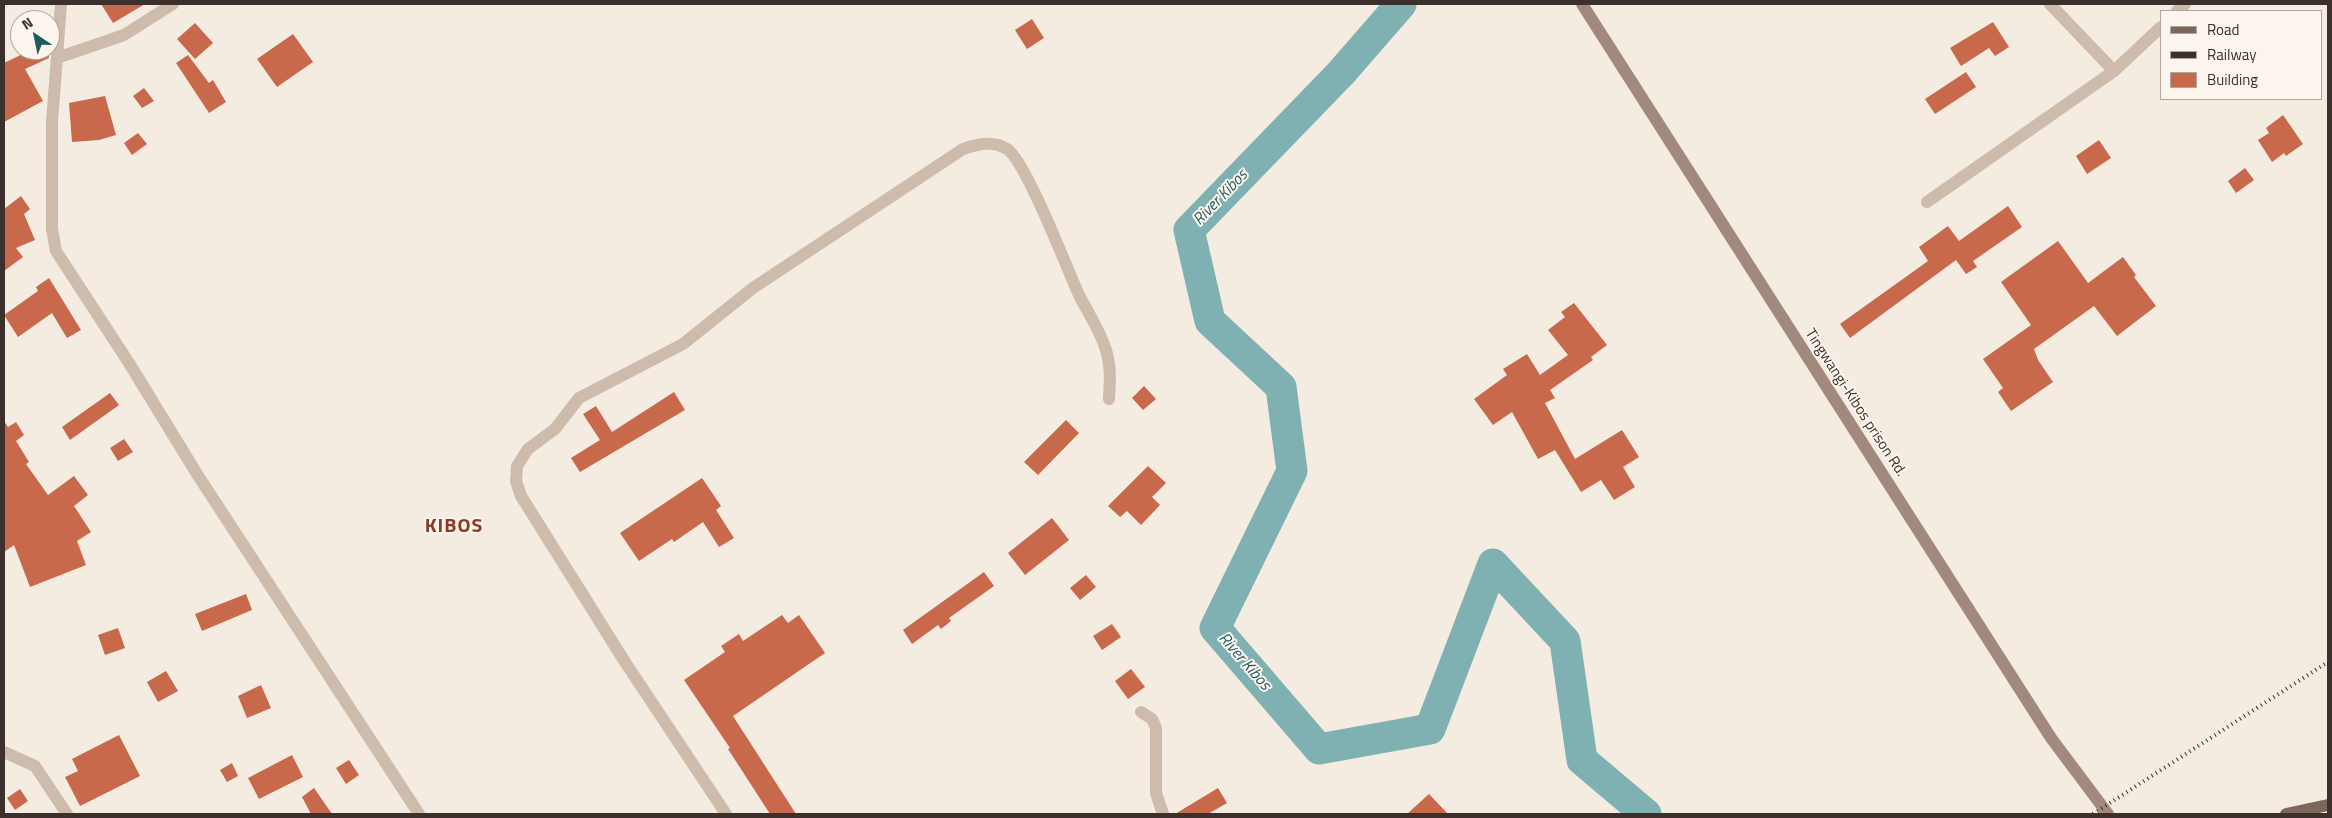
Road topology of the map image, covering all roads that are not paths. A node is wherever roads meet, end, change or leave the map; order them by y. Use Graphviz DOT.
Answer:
graph roads {
  1 [pos="61,4"];
  2 [pos="173,4"];
  3 [pos="1582,4"];
  4 [pos="2050,4"];
  5 [pos="60,18"];
  6 [pos="2160,27"];
  7 [pos="60,57"];
  8 [pos="57,60"];
  9 [pos="2114,71"];
  10 [pos="1927,202"];
  11 [pos="1109,399"];
  12 [pos="1141,712"];
  13 [pos="4,752"];
  14 [pos="2328,805"];
  15 [pos="67,814"];
  16 [pos="419,814"];
  17 [pos="726,814"];
  18 [pos="1163,814"];
  19 [pos="2108,814"];
  20 [pos="2286,814"];
  1 -- 5 [label="street"];
  2 -- 7 [label="street"];
  3 -- 19 [label="street, Tingwangi-Kibos prison Rd."];
  4 -- 9 [label="street"];
  6 -- 9 [label="street"];
  8 -- 16 [label="street"];
  9 -- 10 [label="street"];
  11 -- 17 [label="street"];
  12 -- 18 [label="street"];
  13 -- 15 [label="street"];
  14 -- 20 [label="main road"];
}
